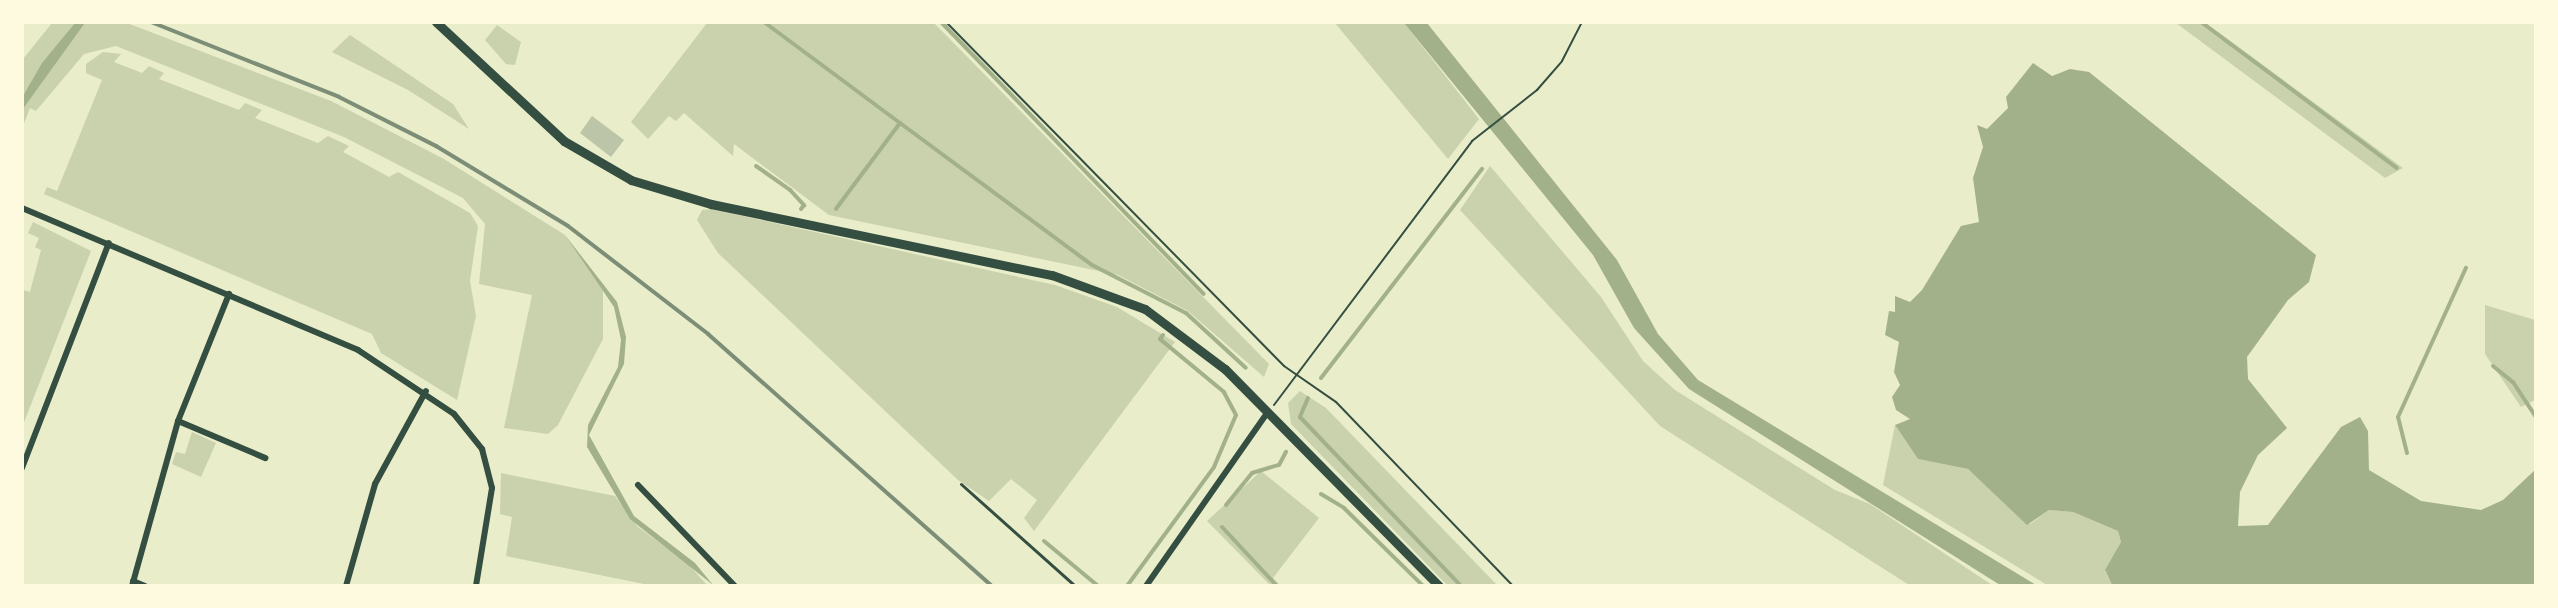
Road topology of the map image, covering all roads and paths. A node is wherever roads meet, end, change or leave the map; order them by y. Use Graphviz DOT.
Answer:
graph roads {
  1 [pos="436,22"];
  2 [pos="946,22"];
  3 [pos="1582,22"];
  4 [pos="22,208"];
  5 [pos="109,243"];
  6 [pos="229,294"];
  7 [pos="1296,377"];
  8 [pos="426,391"];
  9 [pos="1268,412"];
  10 [pos="178,421"];
  11 [pos="265,458"];
  12 [pos="22,468"];
  13 [pos="961,484"];
  14 [pos="638,485"];
  15 [pos="133,583"];
  16 [pos="145,585"];
  17 [pos="346,585"];
  18 [pos="476,585"];
  19 [pos="735,585"];
  20 [pos="1075,585"];
  21 [pos="1146,585"];
  22 [pos="1440,585"];
  23 [pos="1514,585"];
  1 -- 9 [label="main road"];
  2 -- 7 [label="path"];
  3 -- 7 [label="path"];
  4 -- 5 [label="street"];
  5 -- 6 [label="street"];
  5 -- 12 [label="street"];
  6 -- 8 [label="street"];
  6 -- 10 [label="street"];
  7 -- 9 [label="path"];
  7 -- 23 [label="path"];
  8 -- 17 [label="street"];
  8 -- 18 [label="street"];
  9 -- 21 [label="street"];
  9 -- 22 [label="main road"];
  10 -- 11 [label="street"];
  10 -- 15 [label="street"];
  13 -- 20 [label="lane"];
  14 -- 19 [label="street"];
  15 -- 16 [label="street"];
}
